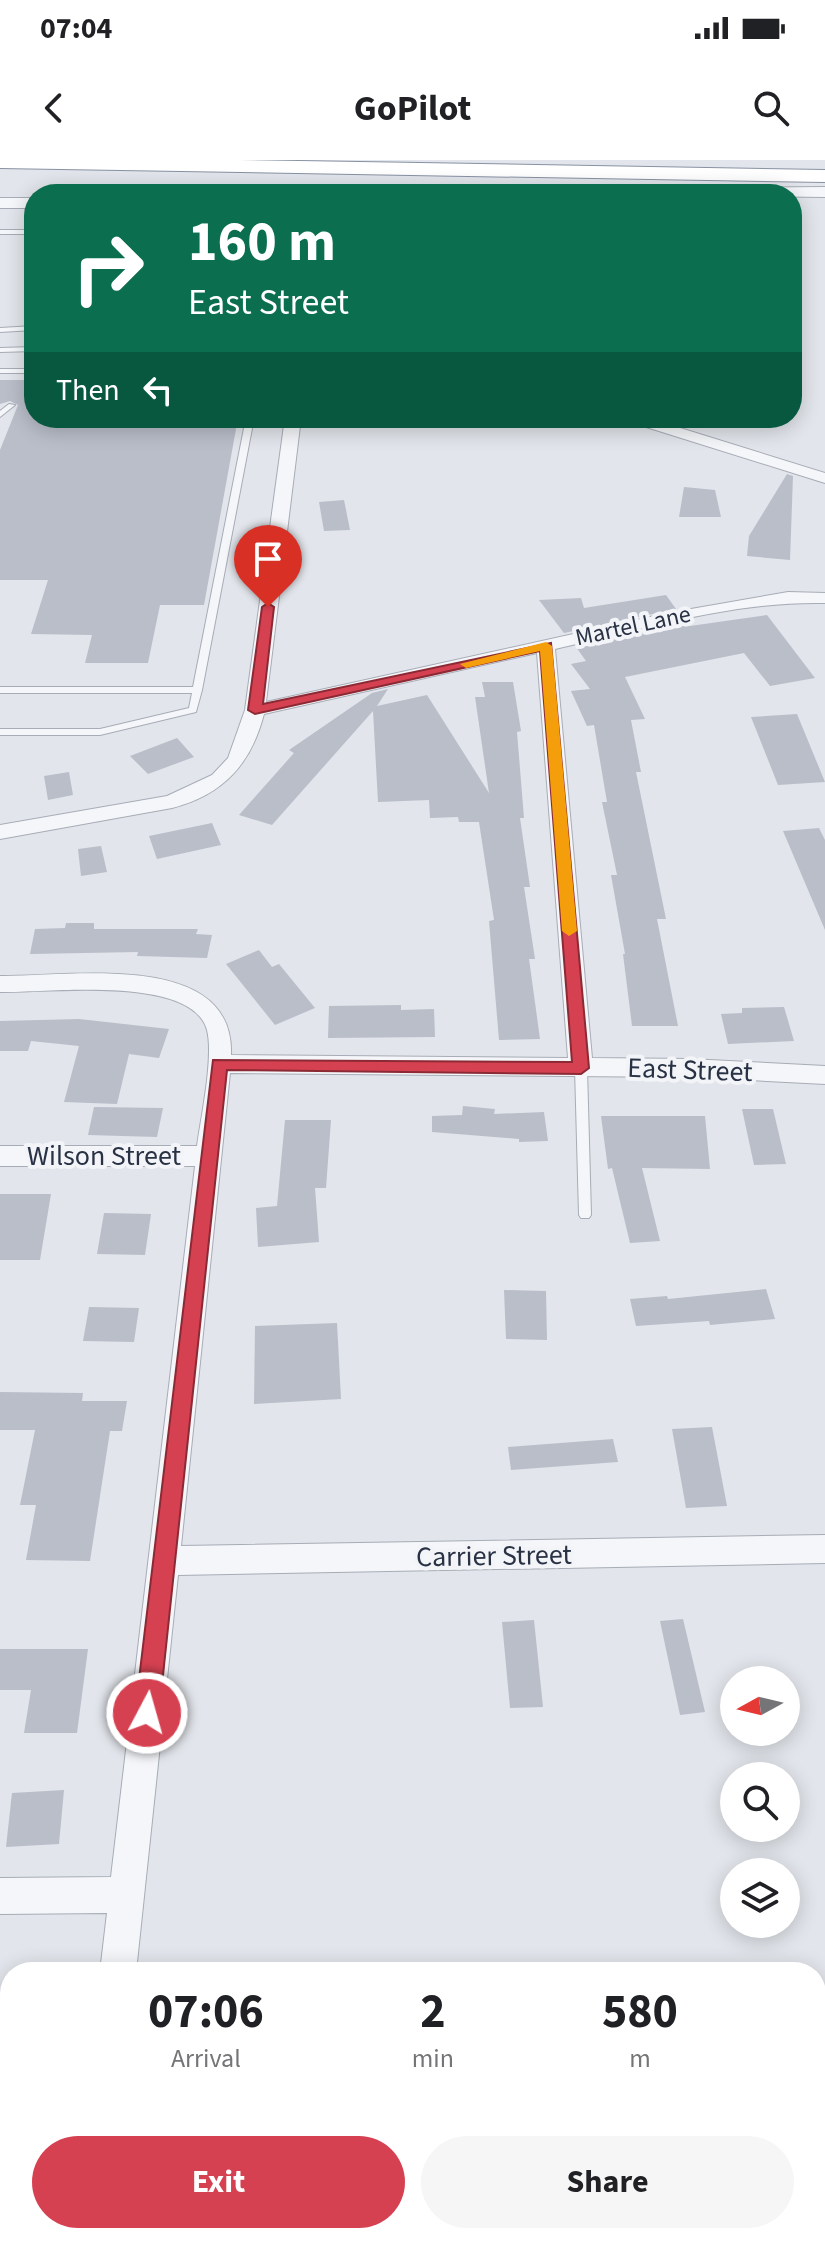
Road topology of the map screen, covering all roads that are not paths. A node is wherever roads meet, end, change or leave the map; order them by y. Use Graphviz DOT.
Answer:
graph roads {
  1 [pos="0,162"];
  2 [pos="783,176"];
  3 [pos="825,176"];
  4 [pos="375,184"];
  5 [pos="0,188"];
  6 [pos="24,192"];
  7 [pos="802,192"];
  8 [pos="825,192"];
  9 [pos="24,198"];
  10 [pos="0,203"];
  11 [pos="0,232"];
  12 [pos="24,232"];
  13 [pos="24,329"];
  14 [pos="0,330"];
  15 [pos="24,350"];
  16 [pos="0,351"];
  17 [pos="24,372"];
  18 [pos="0,373"];
  19 [pos="19,380"];
  20 [pos="11,405"];
  21 [pos="0,415"];
  22 [pos="248,428"];
  23 [pos="292,428"];
  24 [pos="664,428"];
  25 [pos="825,478"];
  26 [pos="825,598"];
  27 [pos="546,646"];
  28 [pos="0,690"];
  29 [pos="198,690"];
  30 [pos="255,710"];
  31 [pos="0,732"];
  32 [pos="0,832"];
  33 [pos="0,984"];
  34 [pos="219,1064"];
  35 [pos="581,1068"];
  36 [pos="825,1075"];
  37 [pos="0,1156"];
  38 [pos="208,1156"];
  39 [pos="585,1215"];
  40 [pos="825,1549"];
  41 [pos="163,1561"];
  42 [pos="128,1895"];
  43 [pos="0,1896"];
  44 [pos="119,1962"];
  1 -- 2 [label="highway"];
  2 -- 3 [label="highway"];
  2 -- 4 [label="highway"];
  5 -- 6 [label="highway"];
  7 -- 8 [label="street"];
  9 -- 10 [label="street"];
  11 -- 12 [label="lane"];
  13 -- 14 [label="lane"];
  15 -- 16 [label="lane"];
  17 -- 18 [label="lane"];
  18 -- 19 [label="lane"];
  20 -- 21 [label="lane"];
  22 -- 29 [label="lane"];
  23 -- 30 [label="street"];
  24 -- 25 [label="street"];
  26 -- 27 [label="street, Martel Lane"];
  27 -- 30 [label="street, Martel Lane"];
  27 -- 35 [label="street"];
  28 -- 29 [label="lane"];
  29 -- 31 [label="lane"];
  30 -- 32 [label="street"];
  33 -- 34 [label="street"];
  34 -- 35 [label="street, East Street"];
  34 -- 38 [label="street"];
  35 -- 36 [label="street, East Street"];
  35 -- 39 [label="lane"];
  37 -- 38 [label="street, Wilson Street"];
  38 -- 41 [label="street"];
  40 -- 41 [label="street, Carrier Street"];
  41 -- 42 [label="street"];
  42 -- 43 [label="street"];
  42 -- 44 [label="street"];
}
